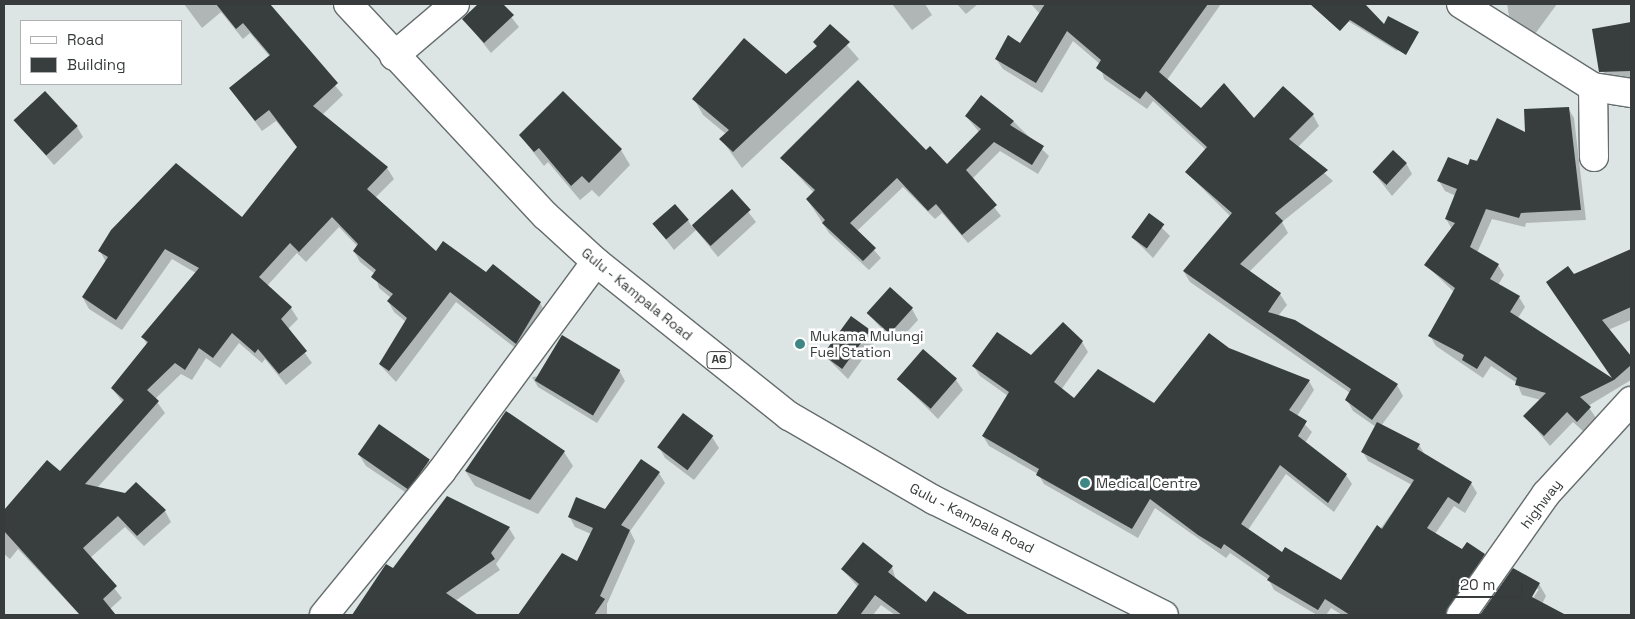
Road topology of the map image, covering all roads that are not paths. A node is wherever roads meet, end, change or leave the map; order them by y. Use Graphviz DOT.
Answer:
graph roads {
  1 [pos="348,4"];
  2 [pos="455,4"];
  3 [pos="1462,4"];
  4 [pos="394,56"];
  5 [pos="1593,87"];
  6 [pos="1631,93"];
  7 [pos="1594,157"];
  8 [pos="596,262"];
  9 [pos="1631,401"];
  10 [pos="324,615"];
  11 [pos="1164,615"];
  12 [pos="1461,615"];
  1 -- 4 [label="street, Gulu - Kampala Road / A6"];
  2 -- 4 [label="street"];
  3 -- 5 [label="street"];
  4 -- 8 [label="street, Gulu - Kampala Road / A6"];
  5 -- 6 [label="street"];
  5 -- 7 [label="street"];
  8 -- 10 [label="street"];
  8 -- 11 [label="street, Gulu - Kampala Road / A6"];
  9 -- 12 [label="street, highway"];
}
